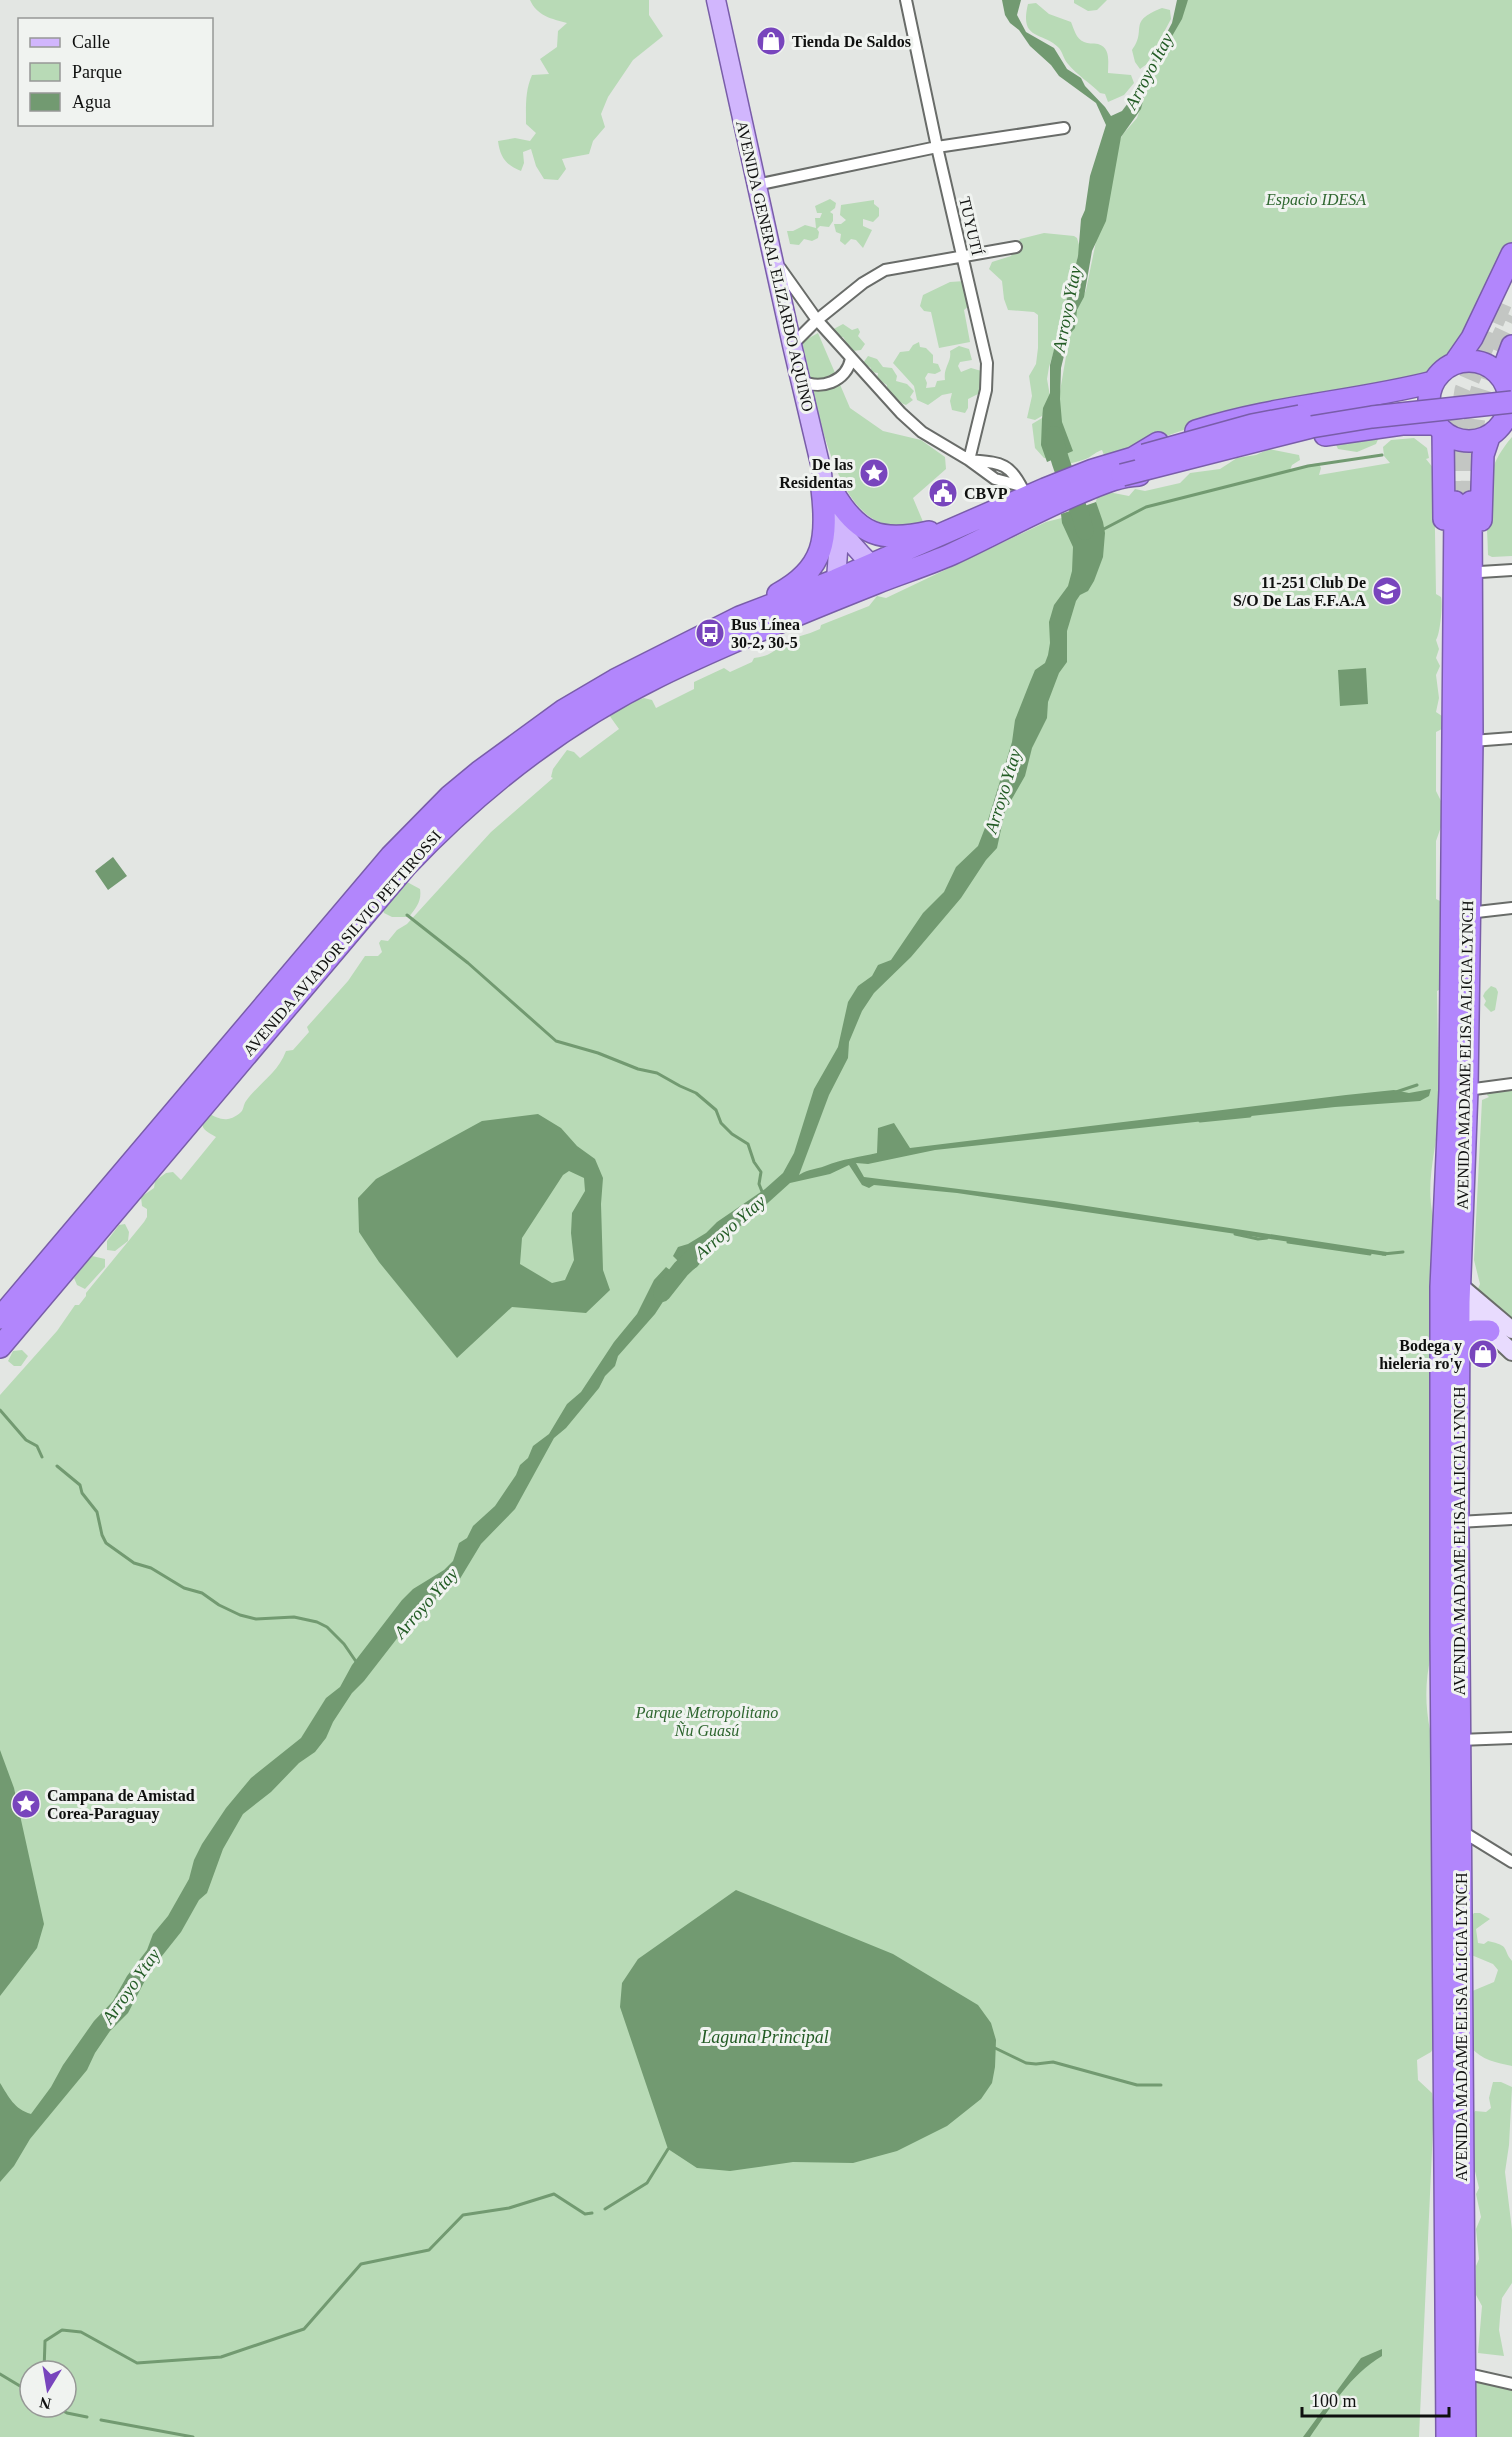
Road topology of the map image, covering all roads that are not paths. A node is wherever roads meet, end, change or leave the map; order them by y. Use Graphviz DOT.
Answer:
graph roads {
  1 [pos="716,0"];
  2 [pos="906,0"];
  3 [pos="1064,128"];
  4 [pos="937,147"];
  5 [pos="756,185"];
  6 [pos="1016,247"];
  7 [pos="1512,254"];
  8 [pos="771,255"];
  9 [pos="962,257"];
  10 [pos="1512,281"];
  11 [pos="1502,302"];
  12 [pos="817,320"];
  13 [pos="792,345"];
  14 [pos="1512,346"];
  15 [pos="851,358"];
  16 [pos="1454,364"];
  17 [pos="800,380"];
  18 [pos="1507,380"];
  19 [pos="1433,382"];
  20 [pos="1512,402"];
  21 [pos="1402,424"];
  22 [pos="1502,425"];
  23 [pos="1439,428"];
  24 [pos="969,459"];
  25 [pos="1443,464"];
  26 [pos="1113,472"];
  27 [pos="826,484"];
  28 [pos="1036,494"];
  29 [pos="1463,502"];
  30 [pos="840,529"];
  31 [pos="969,534"];
  32 [pos="872,565"];
  33 [pos="1512,570"];
  34 [pos="1480,572"];
  35 [pos="836,580"];
  36 [pos="740,617"];
  37 [pos="694,660"];
  38 [pos="1512,738"];
  39 [pos="1463,742"];
  40 [pos="1512,908"];
  41 [pos="1468,913"];
  42 [pos="1512,1084"];
  43 [pos="1467,1090"];
  44 [pos="1445,1208"];
  45 [pos="1459,1294"];
  46 [pos="0,1318"];
  47 [pos="1489,1330"];
  48 [pos="1512,1330"];
  49 [pos="0,1347"];
  50 [pos="1458,1351"];
  51 [pos="1512,1351"];
  52 [pos="1512,1519"];
  53 [pos="1458,1522"];
  54 [pos="1512,1738"];
  55 [pos="1459,1740"];
  56 [pos="1460,1830"];
  57 [pos="1512,1862"];
  58 [pos="1454,2373"];
  59 [pos="1512,2384"];
  60 [pos="1447,2437"];
  61 [pos="1465,2437"];
  1 -- 5 [label="main road, AVENIDA GENERAL ELIZARDO AQUINO"];
  2 -- 4 [label="street, TUYUTÍ"];
  3 -- 4 [label="street"];
  4 -- 5 [label="street"];
  4 -- 9 [label="street, TUYUTÍ"];
  5 -- 8 [label="main road, AVENIDA GENERAL ELIZARDO AQUINO"];
  6 -- 9 [label="street"];
  7 -- 16 [label="highway"];
  8 -- 12 [label="street"];
  8 -- 13 [label="main road, AVENIDA GENERAL ELIZARDO AQUINO"];
  9 -- 12 [label="street"];
  9 -- 24 [label="street, TUYUTÍ"];
  10 -- 11 [label="highway"];
  12 -- 13 [label="street"];
  12 -- 15 [label="street"];
  13 -- 17 [label="main road, AVENIDA GENERAL ELIZARDO AQUINO"];
  14 -- 18 [label="highway"];
  15 -- 17 [label="street"];
  15 -- 24 [label="street"];
  16 -- 18 [label="highway"];
  16 -- 19 [label="highway"];
  17 -- 27 [label="main road, AVENIDA GENERAL ELIZARDO AQUINO"];
  18 -- 22 [label="highway"];
  18 -- 26 [label="highway, AVENIDA AVIADOR SILVIO PETTIROSSI, bridge"];
  19 -- 23 [label="highway"];
  19 -- 26 [label="highway"];
  20 -- 26 [label="highway, AVENIDA AVIADOR SILVIO PETTIROSSI, bridge"];
  21 -- 23 [label="highway"];
  21 -- 25 [label="highway"];
  21 -- 26 [label="highway"];
  22 -- 23 [label="highway"];
  22 -- 34 [label="highway"];
  23 -- 25 [label="highway"];
  24 -- 28 [label="street"];
  24 -- 28 [label="street"];
  25 -- 39 [label="highway"];
  26 -- 28 [label="highway, AVENIDA AVIADOR SILVIO PETTIROSSI"];
  27 -- 30 [label="main road, AVENIDA GENERAL ELIZARDO AQUINO"];
  27 -- 31 [label="highway"];
  27 -- 36 [label="highway"];
  28 -- 31 [label="highway, AVENIDA AVIADOR SILVIO PETTIROSSI"];
  29 -- 39 [label="highway, AVENIDA MADAME ELISA ALICIA LYNCH"];
  30 -- 32 [label="main road"];
  30 -- 35 [label="main road, AVENIDA GENERAL ELIZARDO AQUINO"];
  31 -- 32 [label="highway, AVENIDA AVIADOR SILVIO PETTIROSSI"];
  31 -- 37 [label="highway, AVENIDA AVIADOR SILVIO PETTIROSSI"];
  32 -- 35 [label="highway, AVENIDA AVIADOR SILVIO PETTIROSSI"];
  33 -- 34 [label="street"];
  34 -- 39 [label="highway"];
  35 -- 36 [label="highway, AVENIDA AVIADOR SILVIO PETTIROSSI"];
  35 -- 37 [label="highway"];
  36 -- 46 [label="highway, AVENIDA AVIADOR SILVIO PETTIROSSI"];
  37 -- 49 [label="highway, AVENIDA AVIADOR SILVIO PETTIROSSI"];
  38 -- 39 [label="street"];
  39 -- 41 [label="highway, AVENIDA MADAME ELISA ALICIA LYNCH"];
  39 -- 44 [label="highway, AVENIDA MADAME ELISA ALICIA LYNCH"];
  40 -- 41 [label="street"];
  41 -- 43 [label="highway, AVENIDA MADAME ELISA ALICIA LYNCH"];
  42 -- 43 [label="street"];
  43 -- 45 [label="highway, AVENIDA MADAME ELISA ALICIA LYNCH"];
  44 -- 45 [label="highway"];
  44 -- 58 [label="highway, AVENIDA MADAME ELISA ALICIA LYNCH"];
  45 -- 47 [label="main road"];
  45 -- 48 [label="main road"];
  45 -- 50 [label="highway, AVENIDA MADAME ELISA ALICIA LYNCH"];
  47 -- 50 [label="highway"];
  47 -- 51 [label="main road"];
  50 -- 53 [label="highway, AVENIDA MADAME ELISA ALICIA LYNCH"];
  52 -- 53 [label="street"];
  53 -- 55 [label="highway, AVENIDA MADAME ELISA ALICIA LYNCH"];
  54 -- 55 [label="street"];
  55 -- 56 [label="highway, AVENIDA MADAME ELISA ALICIA LYNCH"];
  56 -- 57 [label="street"];
  56 -- 58 [label="highway, AVENIDA MADAME ELISA ALICIA LYNCH"];
  58 -- 59 [label="street"];
  58 -- 60 [label="highway, AVENIDA MADAME ELISA ALICIA LYNCH"];
  58 -- 61 [label="highway, AVENIDA MADAME ELISA ALICIA LYNCH"];
}
